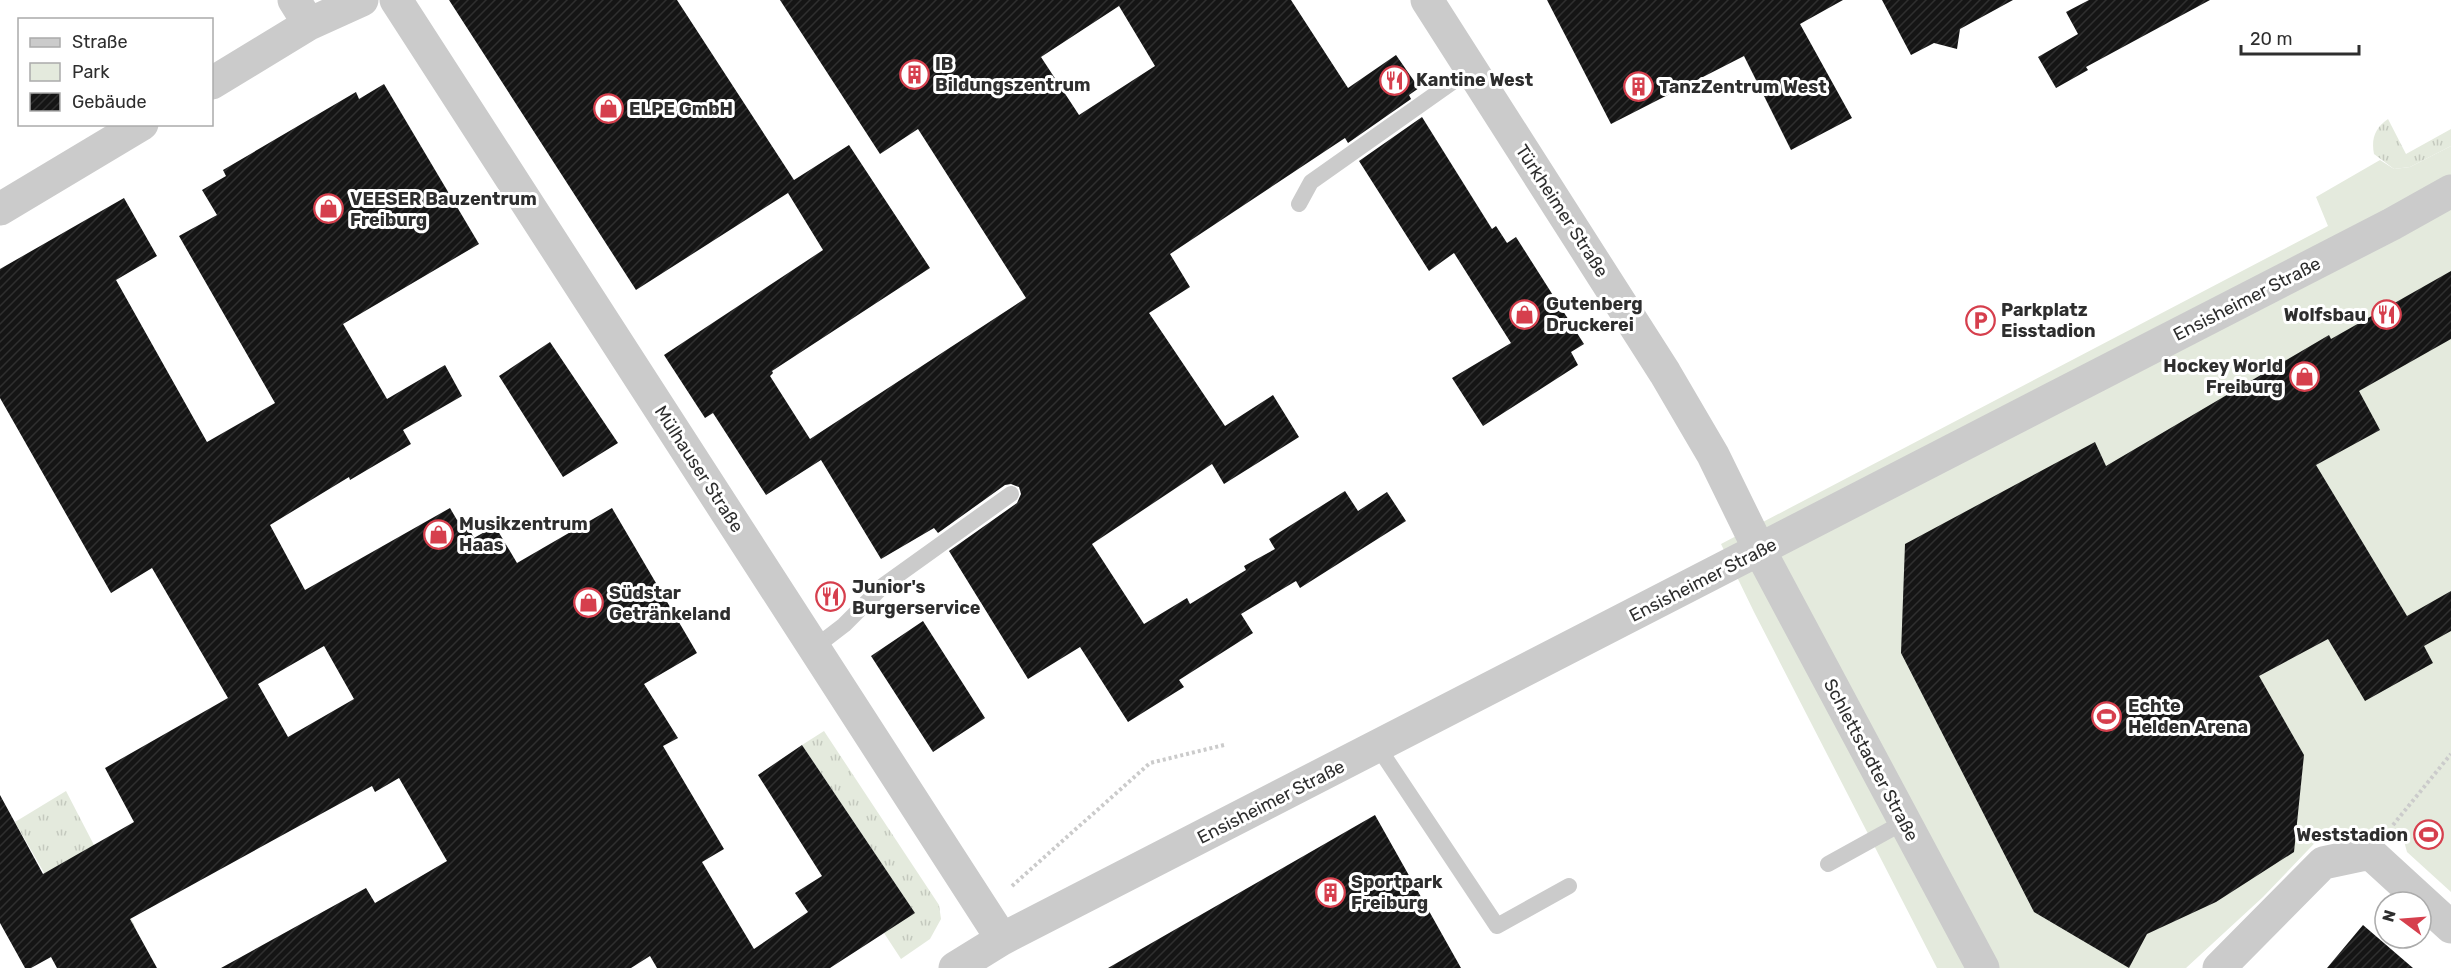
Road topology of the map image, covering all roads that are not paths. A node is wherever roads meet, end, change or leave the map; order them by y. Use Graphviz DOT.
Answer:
graph roads {
  1 [pos="362,0"];
  2 [pos="396,0"];
  3 [pos="1427,0"];
  4 [pos="302,12"];
  5 [pos="1471,69"];
  6 [pos="213,82"];
  7 [pos="139,126"];
  8 [pos="2451,191"];
  9 [pos="1299,204"];
  10 [pos="0,209"];
  11 [pos="1011,494"];
  12 [pos="1760,551"];
  13 [pos="814,648"];
  14 [pos="1378,747"];
  15 [pos="1904,822"];
  16 [pos="1828,864"];
  17 [pos="1569,885"];
  18 [pos="2451,927"];
  19 [pos="1002,939"];
  20 [pos="955,968"];
  21 [pos="1983,968"];
  22 [pos="2219,968"];
  1 -- 4 [label="street"];
  2 -- 13 [label="street, Mülhauser Straße"];
  3 -- 5 [label="street, Türkheimer Straße"];
  4 -- 6 [label="street"];
  5 -- 9 [label="lane"];
  5 -- 12 [label="street, Türkheimer Straße"];
  7 -- 10 [label="street"];
  8 -- 12 [label="street, Ensisheimer Straße"];
  11 -- 13 [label="lane"];
  12 -- 14 [label="street, Ensisheimer Straße"];
  12 -- 15 [label="street, Schlettstadter Straße"];
  13 -- 19 [label="street, Mülhauser Straße"];
  14 -- 17 [label="lane"];
  14 -- 19 [label="street, Ensisheimer Straße"];
  15 -- 16 [label="lane"];
  15 -- 21 [label="street, Schlettstadter Straße"];
  18 -- 22 [label="street"];
  19 -- 20 [label="street, Ensisheimer Straße"];
}
